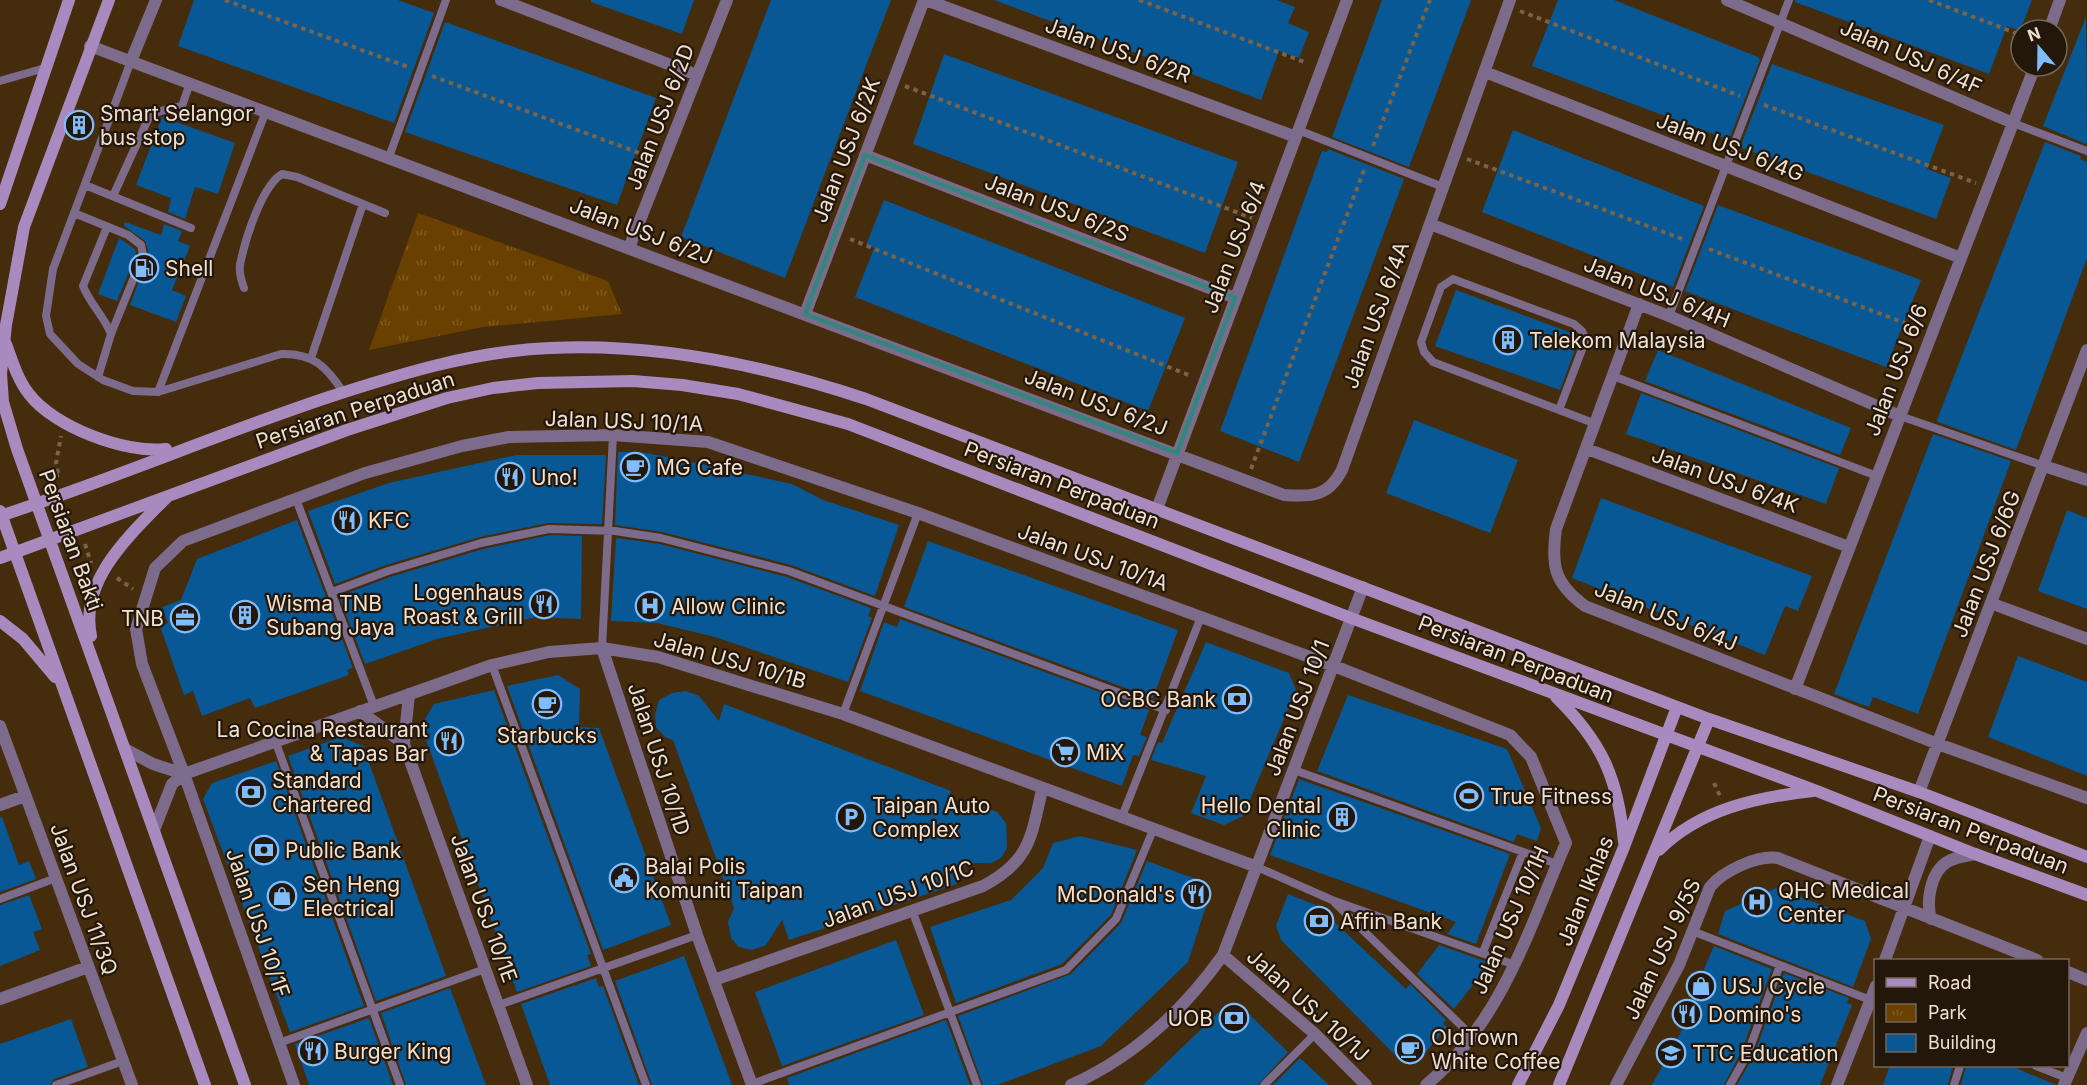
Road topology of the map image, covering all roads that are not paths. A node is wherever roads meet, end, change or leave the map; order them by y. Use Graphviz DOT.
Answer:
graph roads {
  1 [pos="69,0"];
  2 [pos="109,0"];
  3 [pos="156,0"];
  4 [pos="446,0"];
  5 [pos="501,0"];
  6 [pos="727,0"];
  7 [pos="925,0"];
  8 [pos="1347,0"];
  9 [pos="1510,0"];
  10 [pos="1727,0"];
  11 [pos="1789,0"];
  12 [pos="2060,0"];
  13 [pos="2053,18"];
  14 [pos="1782,21"];
  15 [pos="90,46"];
  16 [pos="131,61"];
  17 [pos="45,68"];
  18 [pos="1485,72"];
  19 [pos="698,75"];
  20 [pos="2030,78"];
  21 [pos="0,81"];
  22 [pos="190,83"];
  23 [pos="266,111"];
  24 [pos="2013,123"];
  25 [pos="1297,134"];
  26 [pos="2087,151"];
  27 [pos="865,155"];
  28 [pos="389,158"];
  29 [pos="1727,167"];
  30 [pos="85,185"];
  31 [pos="1443,187"];
  32 [pos="113,196"];
  33 [pos="0,204"];
  34 [pos="363,204"];
  35 [pos="74,213"];
  36 [pos="385,213"];
  37 [pos="1430,224"];
  38 [pos="107,227"];
  39 [pos="191,228"];
  40 [pos="629,248"];
  41 [pos="1961,258"];
  42 [pos="244,288"];
  43 [pos="1235,298"];
  44 [pos="1639,304"];
  45 [pos="805,314"];
  46 [pos="1669,316"];
  47 [pos="111,334"];
  48 [pos="4,340"];
  49 [pos="2087,350"];
  50 [pos="311,358"];
  51 [pos="1613,376"];
  52 [pos="98,377"];
  53 [pos="158,392"];
  54 [pos="344,392"];
  55 [pos="1558,410"];
  56 [pos="1900,416"];
  57 [pos="1596,424"];
  58 [pos="613,435"];
  59 [pos="183,447"];
  60 [pos="1587,449"];
  61 [pos="1177,453"];
  62 [pos="2044,466"];
  63 [pos="1877,476"];
  64 [pos="2087,480"];
  65 [pos="170,494"];
  66 [pos="296,499"];
  67 [pos="38,503"];
  68 [pos="1157,508"];
  69 [pos="918,513"];
  70 [pos="1,514"];
  71 [pos="608,531"];
  72 [pos="51,539"];
  73 [pos="1849,547"];
  74 [pos="15,552"];
  75 [pos="0,558"];
  76 [pos="1363,587"];
  77 [pos="332,592"];
  78 [pos="1993,604"];
  79 [pos="884,608"];
  80 [pos="1201,617"];
  81 [pos="1351,618"];
  82 [pos="0,621"];
  83 [pos="2087,639"];
  84 [pos="602,648"];
  85 [pos="492,665"];
  86 [pos="1334,666"];
  87 [pos="100,676"];
  88 [pos="62,688"];
  89 [pos="1795,689"];
  90 [pos="1552,693"];
  91 [pos="408,694"];
  92 [pos="374,706"];
  93 [pos="1677,706"];
  94 [pos="1166,710"];
  95 [pos="360,711"];
  96 [pos="843,714"];
  97 [pos="1709,719"];
  98 [pos="0,726"];
  99 [pos="1666,736"];
  100 [pos="276,742"];
  101 [pos="404,744"];
  102 [pos="1938,744"];
  103 [pos="1699,747"];
  104 [pos="125,749"];
  105 [pos="1294,770"];
  106 [pos="184,774"];
  107 [pos="1042,790"];
  108 [pos="1817,790"];
  109 [pos="1919,792"];
  110 [pos="26,796"];
  111 [pos="2087,798"];
  112 [pos="0,806"];
  113 [pos="1121,819"];
  114 [pos="154,830"];
  115 [pos="1153,830"];
  116 [pos="1930,836"];
  117 [pos="1624,846"];
  118 [pos="1523,852"];
  119 [pos="1976,854"];
  120 [pos="1654,855"];
  121 [pos="2087,857"];
  122 [pos="1557,864"];
  123 [pos="1257,867"];
  124 [pos="56,878"];
  125 [pos="2087,895"];
  126 [pos="0,898"];
  127 [pos="1332,900"];
  128 [pos="1903,908"];
  129 [pos="912,910"];
  130 [pos="1931,919"];
  131 [pos="1692,931"];
  132 [pos="697,934"];
  133 [pos="1483,952"];
  134 [pos="1223,955"];
  135 [pos="1884,959"];
  136 [pos="2034,959"];
  137 [pos="1515,965"];
  138 [pos="1780,965"];
  139 [pos="88,967"];
  140 [pos="603,968"];
  141 [pos="484,969"];
  142 [pos="2069,973"];
  143 [pos="2087,980"];
  144 [pos="714,981"];
  145 [pos="0,999"];
  146 [pos="1873,1001"];
  147 [pos="499,1005"];
  148 [pos="373,1011"];
  149 [pos="950,1012"];
  150 [pos="2087,1033"];
  151 [pos="1315,1034"];
  152 [pos="1473,1037"];
  153 [pos="279,1043"];
  154 [pos="123,1061"];
  155 [pos="1959,1067"];
  156 [pos="2040,1067"];
  157 [pos="2065,1081"];
  158 [pos="56,1085"];
  159 [pos="132,1085"];
  160 [pos="205,1085"];
  161 [pos="244,1085"];
  162 [pos="294,1085"];
  163 [pos="400,1085"];
  164 [pos="527,1085"];
  165 [pos="646,1085"];
  166 [pos="752,1085"];
  167 [pos="977,1085"];
  168 [pos="1071,1085"];
  169 [pos="1264,1085"];
  170 [pos="1366,1085"];
  171 [pos="1426,1085"];
  172 [pos="1518,1085"];
  173 [pos="1559,1085"];
  174 [pos="1616,1085"];
  175 [pos="1730,1085"];
  176 [pos="1837,1085"];
  177 [pos="1954,1085"];
  1 -- 17 [label="main road"];
  2 -- 15 [label="main road, Persiaran Bakti"];
  3 -- 16 [label="street"];
  4 -- 28 [label="lane"];
  5 -- 19 [label="street"];
  6 -- 19 [label="street, Jalan USJ 6/2D"];
  7 -- 25 [label="street, Jalan USJ 6/2R"];
  7 -- 27 [label="street, Jalan USJ 6/2K"];
  8 -- 25 [label="street, Jalan USJ 6/4"];
  9 -- 18 [label="street, Jalan USJ 6/4A"];
  10 -- 14 [label="street, Jalan USJ 6/4F"];
  11 -- 14 [label="lane"];
  12 -- 13 [label="street"];
  14 -- 24 [label="street, Jalan USJ 6/4F"];
  14 -- 29 [label="lane"];
  15 -- 16 [label="street, Jalan USJ 6/2J"];
  15 -- 48 [label="main road, Persiaran Bakti"];
  16 -- 22 [label="street, Jalan USJ 6/2J"];
  16 -- 30 [label="lane"];
  17 -- 21 [label="lane"];
  17 -- 33 [label="main road"];
  18 -- 29 [label="street, Jalan USJ 6/4G"];
  18 -- 31 [label="street, Jalan USJ 6/4A"];
  19 -- 40 [label="street, Jalan USJ 6/2D"];
  20 -- 24 [label="street, Jalan USJ 6/6"];
  22 -- 23 [label="street, Jalan USJ 6/2J"];
  22 -- 32 [label="lane"];
  23 -- 28 [label="street, Jalan USJ 6/2J"];
  23 -- 53 [label="lane"];
  24 -- 26 [label="lane"];
  24 -- 41 [label="street, Jalan USJ 6/6"];
  25 -- 31 [label="lane"];
  25 -- 43 [label="street, Jalan USJ 6/4"];
  27 -- 43 [label="street, Jalan USJ 6/2S"];
  27 -- 45 [label="street, Jalan USJ 6/2K"];
  28 -- 40 [label="street, Jalan USJ 6/2J"];
  29 -- 41 [label="street, Jalan USJ 6/4G"];
  29 -- 46 [label="lane"];
  30 -- 32 [label="lane"];
  30 -- 35 [label="lane"];
  31 -- 37 [label="street, Jalan USJ 6/4A"];
  32 -- 39 [label="lane"];
  34 -- 36 [label="lane"];
  34 -- 42 [label="lane"];
  34 -- 50 [label="lane"];
  35 -- 38 [label="lane"];
  35 -- 52 [label="lane"];
  37 -- 44 [label="street, Jalan USJ 6/4H"];
  37 -- 61 [label="street, Jalan USJ 6/4A"];
  38 -- 47 [label="lane"];
  38 -- 47 [label="lane"];
  40 -- 45 [label="street, Jalan USJ 6/2J"];
  41 -- 56 [label="street, Jalan USJ 6/6"];
  43 -- 61 [label="street, Jalan USJ 6/4"];
  44 -- 46 [label="street, Jalan USJ 6/4H"];
  44 -- 51 [label="street, Jalan USJ 6/4J"];
  45 -- 61 [label="street, Jalan USJ 6/2J"];
  46 -- 56 [label="street, Jalan USJ 6/4H"];
  47 -- 52 [label="lane"];
  48 -- 59 [label="main road"];
  48 -- 67 [label="main road, Persiaran Bakti"];
  49 -- 62 [label="street, Jalan USJ 6/6G"];
  50 -- 53 [label="lane"];
  50 -- 54 [label="lane"];
  51 -- 57 [label="street, Jalan USJ 6/4J"];
  51 -- 63 [label="lane"];
  52 -- 53 [label="lane"];
  54 -- 59 [label="main road, Persiaran Perpaduan"];
  54 -- 68 [label="main road, Persiaran Perpaduan"];
  55 -- 55 [label="lane"];
  55 -- 57 [label="lane"];
  56 -- 62 [label="lane"];
  56 -- 63 [label="street, Jalan USJ 6/6"];
  57 -- 60 [label="street, Jalan USJ 6/4J"];
  58 -- 66 [label="street, Jalan USJ 10/1A"];
  58 -- 69 [label="street, Jalan USJ 10/1A"];
  58 -- 71 [label="lane"];
  59 -- 67 [label="main road, Persiaran Perpaduan"];
  60 -- 73 [label="street, Jalan USJ 6/4K"];
  60 -- 89 [label="street, Jalan USJ 6/4J"];
  61 -- 68 [label="street, Jalan USJ 6/4"];
  62 -- 64 [label="street"];
  62 -- 78 [label="street, Jalan USJ 6/6G"];
  63 -- 73 [label="street, Jalan USJ 6/6"];
  65 -- 72 [label="main road, Persiaran Perpaduan"];
  65 -- 81 [label="main road, Persiaran Perpaduan"];
  65 -- 87 [label="main road"];
  66 -- 77 [label="lane"];
  66 -- 106 [label="street, Jalan USJ 10/1A"];
  67 -- 70 [label="main road, Persiaran Perpaduan"];
  67 -- 72 [label="main road, Persiaran Bakti"];
  68 -- 76 [label="main road, Persiaran Perpaduan"];
  69 -- 79 [label="lane"];
  69 -- 80 [label="street, Jalan USJ 10/1A"];
  70 -- 74 [label="main road"];
  71 -- 77 [label="lane"];
  71 -- 79 [label="lane"];
  71 -- 84 [label="lane"];
  72 -- 74 [label="main road, Persiaran Perpaduan"];
  72 -- 87 [label="main road, Persiaran Bakti"];
  73 -- 89 [label="street, Jalan USJ 6/6"];
  74 -- 75 [label="main road, Persiaran Perpaduan"];
  74 -- 88 [label="main road"];
  76 -- 81 [label="street, Jalan USJ 10/1"];
  76 -- 93 [label="main road, Persiaran Perpaduan"];
  77 -- 92 [label="lane"];
  78 -- 83 [label="street"];
  78 -- 102 [label="street, Jalan USJ 6/6G"];
  79 -- 94 [label="lane"];
  79 -- 96 [label="lane"];
  80 -- 86 [label="street, Jalan USJ 10/1A"];
  80 -- 94 [label="lane"];
  81 -- 86 [label="street, Jalan USJ 10/1"];
  81 -- 90 [label="main road, Persiaran Perpaduan"];
  82 -- 88 [label="main road"];
  84 -- 85 [label="street, Jalan USJ 10/1B"];
  84 -- 96 [label="street, Jalan USJ 10/1B"];
  84 -- 132 [label="street, Jalan USJ 10/1D"];
  85 -- 91 [label="street, Jalan USJ 10/1B"];
  85 -- 140 [label="lane"];
  86 -- 105 [label="street, Jalan USJ 10/1"];
  86 -- 122 [label="street, Jalan USJ 10/1H"];
  87 -- 104 [label="main road, Persiaran Bakti"];
  88 -- 160 [label="main road"];
  89 -- 102 [label="street, Jalan USJ 6/4J"];
  90 -- 99 [label="main road, Persiaran Perpaduan"];
  90 -- 117 [label="main road"];
  91 -- 92 [label="street, Jalan USJ 10/1B"];
  91 -- 101 [label="street, Jalan USJ 10/1E"];
  92 -- 95 [label="street, Jalan USJ 10/1B"];
  93 -- 97 [label="main road, Persiaran Perpaduan"];
  93 -- 99 [label="main road, Jalan Ikhlas"];
  94 -- 113 [label="lane"];
  95 -- 100 [label="street, Jalan USJ 10/1B"];
  95 -- 101 [label="street"];
  96 -- 107 [label="street, Jalan USJ 10/1B"];
  97 -- 103 [label="main road"];
  97 -- 109 [label="main road, Persiaran Perpaduan"];
  98 -- 110 [label="street, Jalan USJ 11/3Q"];
  99 -- 103 [label="main road, Persiaran Perpaduan"];
  99 -- 117 [label="main road, Jalan Ikhlas"];
  100 -- 106 [label="street, Jalan USJ 10/1B"];
  100 -- 148 [label="lane"];
  101 -- 141 [label="street, Jalan USJ 10/1E"];
  102 -- 109 [label="street, Jalan USJ 6/6G"];
  102 -- 111 [label="street, Jalan USJ 6/4J"];
  103 -- 108 [label="main road, Persiaran Perpaduan"];
  103 -- 120 [label="main road"];
  104 -- 106 [label="street"];
  104 -- 114 [label="main road, Persiaran Bakti"];
  105 -- 118 [label="lane"];
  105 -- 123 [label="street, Jalan USJ 10/1"];
  106 -- 114 [label="street"];
  106 -- 153 [label="street, Jalan USJ 10/1F"];
  107 -- 113 [label="street, Jalan USJ 10/1B"];
  107 -- 129 [label="street, Jalan USJ 10/1C"];
  108 -- 116 [label="main road, Persiaran Perpaduan"];
  108 -- 120 [label="main road"];
  109 -- 121 [label="main road, Persiaran Perpaduan"];
  110 -- 112 [label="street"];
  110 -- 124 [label="street, Jalan USJ 11/3Q"];
  113 -- 115 [label="street, Jalan USJ 10/1B"];
  114 -- 161 [label="main road, Persiaran Bakti"];
  115 -- 123 [label="street, Jalan USJ 10/1B"];
  115 -- 149 [label="lane"];
  116 -- 119 [label="main road, Persiaran Perpaduan"];
  116 -- 128 [label="street"];
  117 -- 172 [label="main road, Jalan Ikhlas"];
  118 -- 122 [label="lane"];
  118 -- 133 [label="lane"];
  119 -- 125 [label="main road, Persiaran Perpaduan"];
  119 -- 130 [label="street"];
  120 -- 173 [label="main road"];
  122 -- 137 [label="street, Jalan USJ 10/1H"];
  123 -- 127 [label="lane"];
  123 -- 134 [label="street, Jalan USJ 10/1"];
  124 -- 126 [label="lane"];
  124 -- 139 [label="street, Jalan USJ 11/3Q"];
  127 -- 133 [label="lane"];
  127 -- 152 [label="lane"];
  128 -- 130 [label="street, Jalan USJ 9/5S"];
  128 -- 131 [label="street, Jalan USJ 9/5S"];
  128 -- 135 [label="street"];
  129 -- 144 [label="street, Jalan USJ 10/1C"];
  129 -- 149 [label="lane"];
  130 -- 136 [label="street, Jalan USJ 9/5S"];
  131 -- 138 [label="lane"];
  131 -- 174 [label="street, Jalan USJ 9/5S"];
  132 -- 140 [label="lane"];
  132 -- 144 [label="street, Jalan USJ 10/1D"];
  133 -- 137 [label="lane"];
  134 -- 151 [label="street, Jalan USJ 10/1J"];
  134 -- 168 [label="street, Jalan USJ 10/1"];
  137 -- 152 [label="street, Jalan USJ 10/1H"];
  138 -- 146 [label="lane"];
  138 -- 175 [label="lane"];
  139 -- 145 [label="street"];
  139 -- 154 [label="street, Jalan USJ 11/3Q"];
  140 -- 147 [label="lane"];
  140 -- 165 [label="lane"];
  141 -- 147 [label="street, Jalan USJ 10/1E"];
  141 -- 148 [label="lane"];
  142 -- 143 [label="street"];
  144 -- 166 [label="street, Jalan USJ 10/1D"];
  146 -- 176 [label="street"];
  147 -- 164 [label="street, Jalan USJ 10/1E"];
  148 -- 153 [label="lane"];
  148 -- 163 [label="lane"];
  149 -- 166 [label="lane"];
  149 -- 167 [label="lane"];
  150 -- 157 [label="street"];
  151 -- 169 [label="lane"];
  151 -- 170 [label="street, Jalan USJ 10/1J"];
  152 -- 171 [label="street, Jalan USJ 10/1H"];
  153 -- 162 [label="street, Jalan USJ 10/1F"];
  154 -- 158 [label="lane"];
  154 -- 159 [label="street, Jalan USJ 11/3Q"];
  155 -- 177 [label="lane"];
  156 -- 157 [label="lane"];
}
